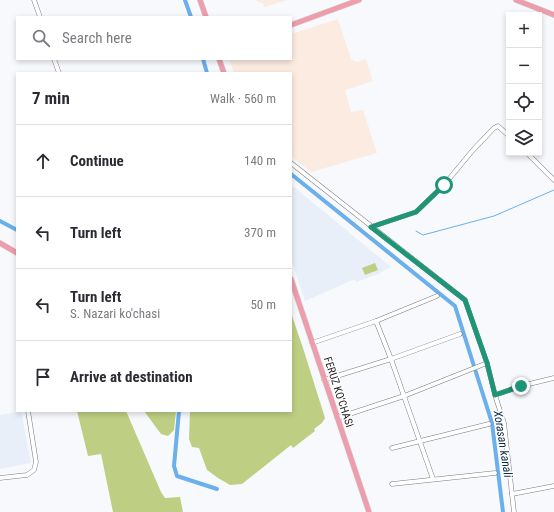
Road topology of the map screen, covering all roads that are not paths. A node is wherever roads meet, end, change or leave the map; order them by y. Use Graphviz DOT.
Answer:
graph roads {
  1 [pos="34,0"];
  2 [pos="200,0"];
  3 [pos="357,0"];
  4 [pos="516,0"];
  5 [pos="554,15"];
  6 [pos="40,16"];
  7 [pos="206,16"];
  8 [pos="292,25"];
  9 [pos="54,60"];
  10 [pos="219,60"];
  11 [pos="59,72"];
  12 [pos="224,72"];
  13 [pos="506,133"];
  14 [pos="530,156"];
  15 [pos="292,164"];
  16 [pos="554,180"];
  17 [pos="371,227"];
  18 [pos="0,243"];
  19 [pos="16,252"];
  20 [pos="292,282"];
  21 [pos="437,296"];
  22 [pos="376,321"];
  23 [pos="460,334"];
  24 [pos="312,343"];
  25 [pos="391,359"];
  26 [pos="487,363"];
  27 [pos="554,378"];
  28 [pos="324,380"];
  29 [pos="495,395"];
  30 [pos="404,396"];
  31 [pos="28,412"];
  32 [pos="337,418"];
  33 [pos="489,424"];
  34 [pos="420,440"];
  35 [pos="392,448"];
  36 [pos="495,473"];
  37 [pos="0,478"];
  38 [pos="433,480"];
  39 [pos="392,484"];
  40 [pos="554,486"];
  41 [pos="512,494"];
  42 [pos="368,512"];
  43 [pos="514,512"];
  1 -- 6 [label="street"];
  2 -- 7 [label="main road"];
  3 -- 8 [label="main road"];
  4 -- 5 [label="main road"];
  9 -- 11 [label="street"];
  10 -- 12 [label="main road"];
  13 -- 17 [label="street"];
  14 -- 16 [label="street"];
  15 -- 17 [label="street"];
  17 -- 26 [label="street"];
  18 -- 19 [label="main road"];
  20 -- 24 [label="main road, FERUZ KO'CHASI"];
  21 -- 22 [label="street"];
  22 -- 24 [label="street"];
  22 -- 25 [label="street"];
  23 -- 25 [label="street"];
  24 -- 28 [label="main road, FERUZ KO'CHASI"];
  25 -- 28 [label="street"];
  25 -- 30 [label="street"];
  26 -- 29 [label="street"];
  26 -- 30 [label="street"];
  27 -- 29 [label="street"];
  28 -- 32 [label="main road, FERUZ KO'CHASI"];
  29 -- 41 [label="street"];
  30 -- 32 [label="street"];
  30 -- 34 [label="street"];
  31 -- 37 [label="street"];
  32 -- 42 [label="main road, FERUZ KO'CHASI"];
  33 -- 34 [label="street"];
  34 -- 35 [label="street"];
  34 -- 38 [label="street"];
  36 -- 38 [label="street"];
  38 -- 39 [label="street"];
  40 -- 41 [label="street"];
  41 -- 43 [label="street"];
}
